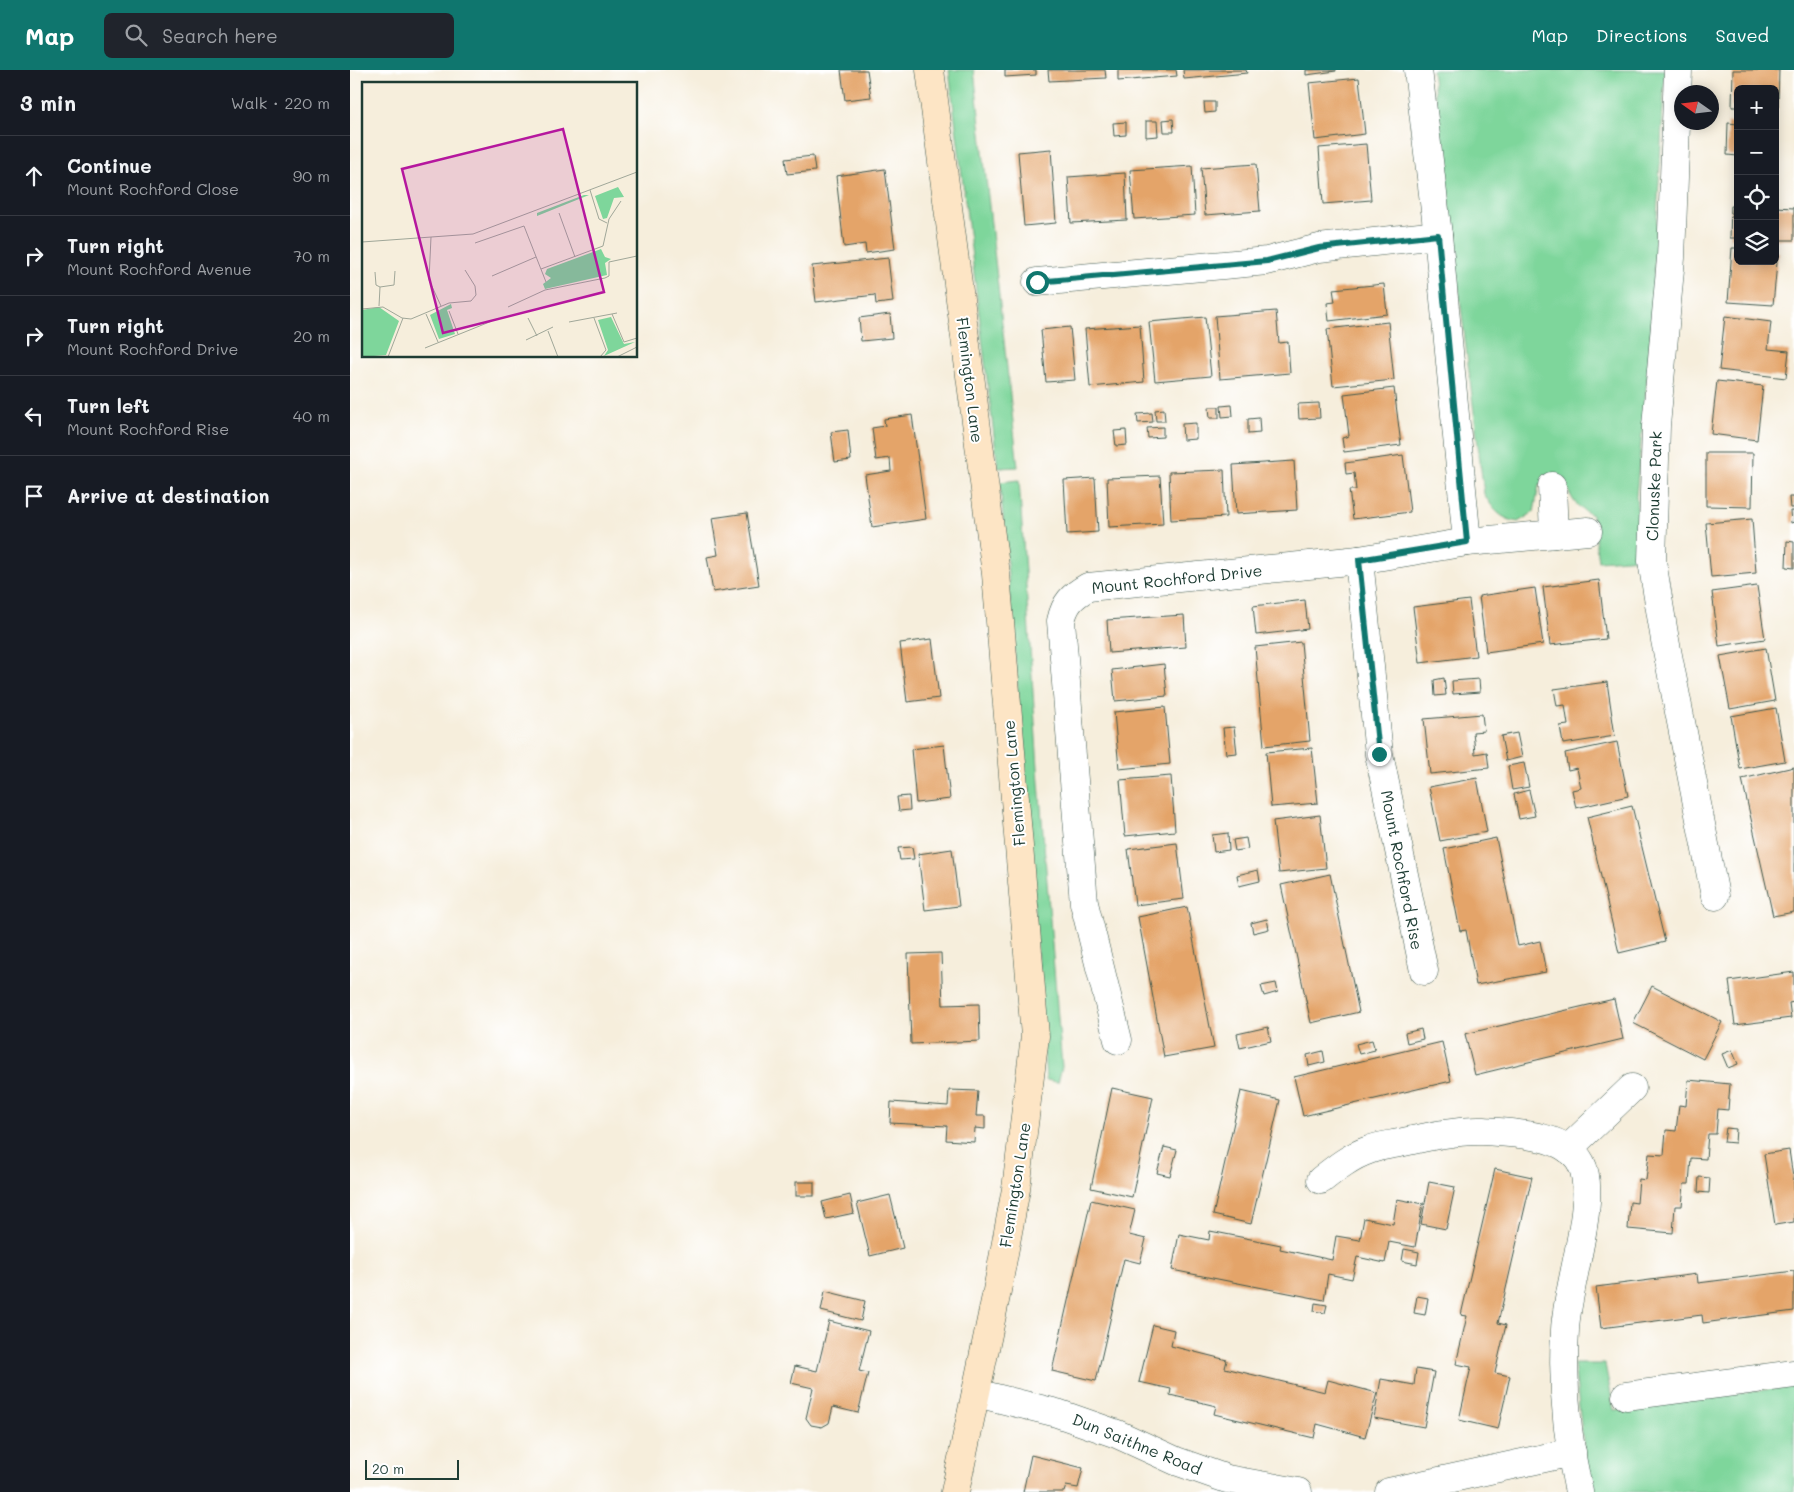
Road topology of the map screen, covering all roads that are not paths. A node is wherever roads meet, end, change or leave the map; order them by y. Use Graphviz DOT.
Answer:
graph roads {
  1 [pos="930,70"];
  2 [pos="1418,70"];
  3 [pos="1678,70"];
  4 [pos="1438,235"];
  5 [pos="1037,282"];
  6 [pos="1552,486"];
  7 [pos="1588,531"];
  8 [pos="1554,534"];
  9 [pos="1467,542"];
  10 [pos="1359,560"];
  11 [pos="1714,896"];
  12 [pos="1424,971"];
  13 [pos="1118,1040"];
  14 [pos="1632,1088"];
  15 [pos="1568,1149"];
  16 [pos="1321,1180"];
  17 [pos="1794,1374"];
  18 [pos="976,1393"];
  19 [pos="1626,1396"];
  20 [pos="1572,1452"];
  21 [pos="955,1492"];
  22 [pos="1298,1492"];
  23 [pos="1389,1492"];
  24 [pos="1579,1492"];
  1 -- 18 [label="street, Flemington Lane"];
  2 -- 4 [label="street"];
  3 -- 11 [label="street, Clonuske Park"];
  4 -- 5 [label="street"];
  4 -- 9 [label="street"];
  6 -- 8 [label="street"];
  7 -- 8 [label="street, Mount Rochford Drive"];
  8 -- 9 [label="street, Mount Rochford Drive"];
  9 -- 10 [label="street, Mount Rochford Drive"];
  10 -- 12 [label="street, Mount Rochford Rise"];
  10 -- 13 [label="street, Mount Rochford Drive"];
  14 -- 15 [label="street"];
  15 -- 16 [label="street"];
  15 -- 20 [label="street"];
  17 -- 19 [label="street"];
  18 -- 21 [label="street, Flemington Lane"];
  18 -- 22 [label="street, Dun Saithne Road"];
  20 -- 23 [label="street"];
  20 -- 24 [label="street"];
}
